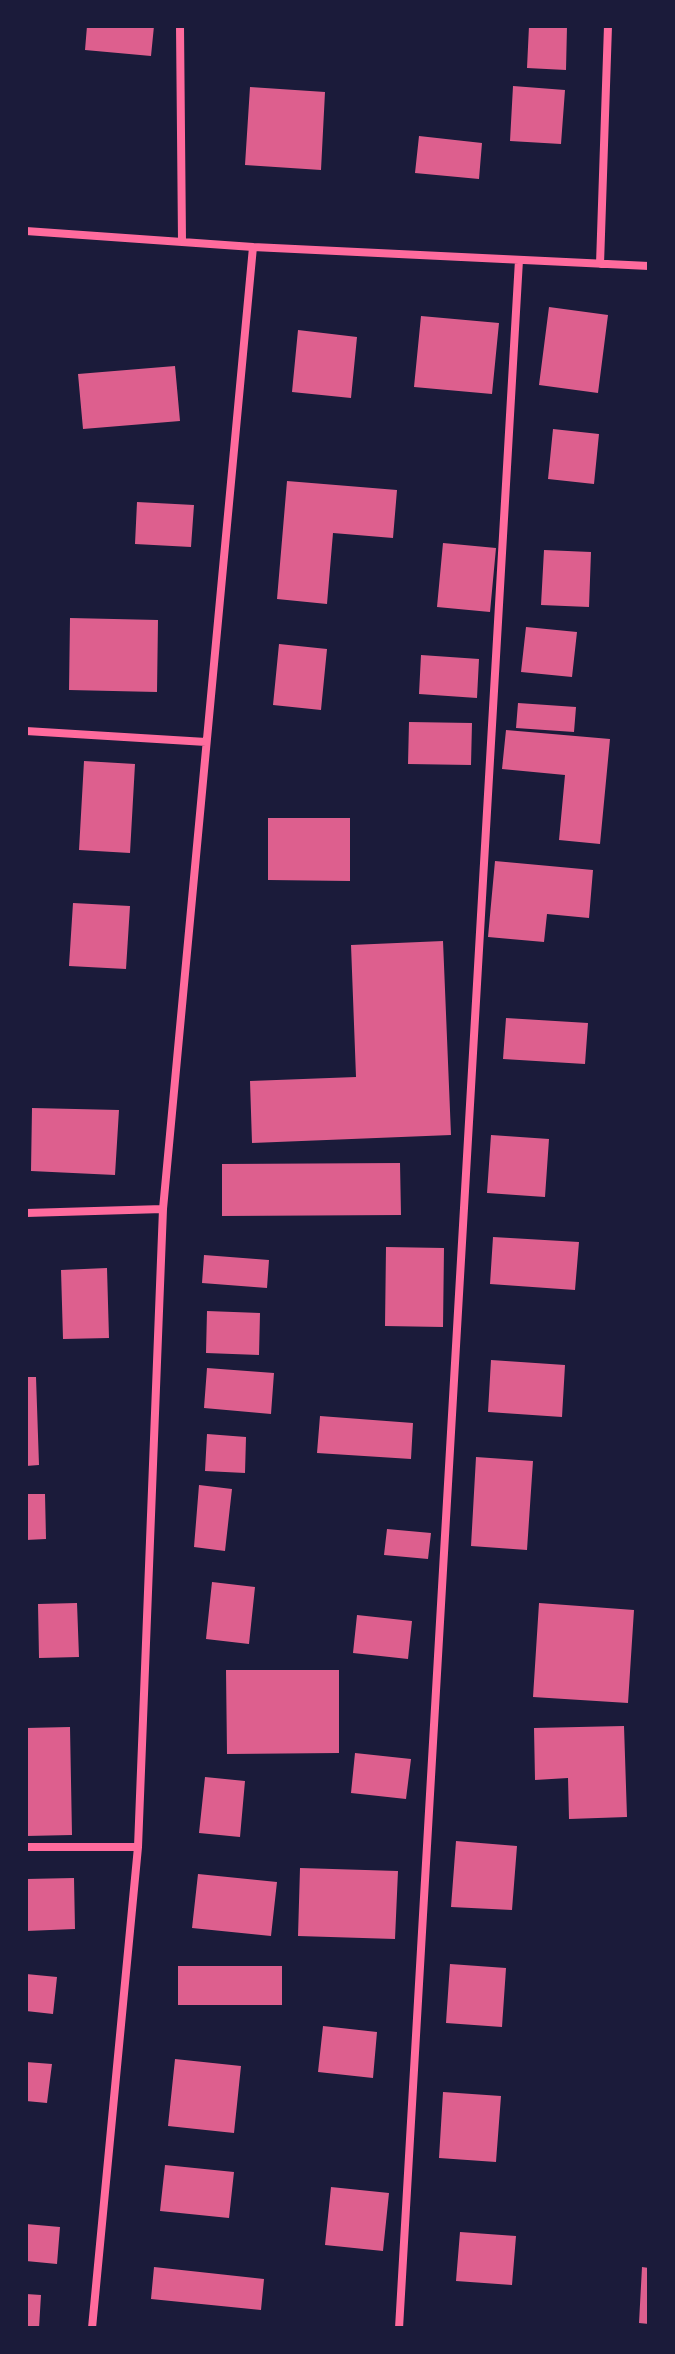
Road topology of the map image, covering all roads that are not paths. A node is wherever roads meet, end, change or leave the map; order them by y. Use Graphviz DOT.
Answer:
graph roads {
  1 [pos="180,26"];
  2 [pos="608,26"];
  3 [pos="26,231"];
  4 [pos="182,241"];
  5 [pos="253,247"];
  6 [pos="519,260"];
  7 [pos="600,264"];
  8 [pos="649,266"];
  9 [pos="26,731"];
  10 [pos="206,742"];
  11 [pos="163,1209"];
  12 [pos="26,1213"];
  13 [pos="26,1847"];
  14 [pos="138,1847"];
  15 [pos="92,2328"];
  16 [pos="399,2328"];
  1 -- 4 [label="street"];
  2 -- 7 [label="street"];
  3 -- 4 [label="street"];
  4 -- 5 [label="street"];
  5 -- 6 [label="street"];
  5 -- 10 [label="street"];
  6 -- 7 [label="street"];
  6 -- 16 [label="street"];
  7 -- 8 [label="street"];
  9 -- 10 [label="street"];
  10 -- 11 [label="street"];
  11 -- 12 [label="street"];
  11 -- 14 [label="street"];
  13 -- 14 [label="street"];
  14 -- 15 [label="street"];
}
